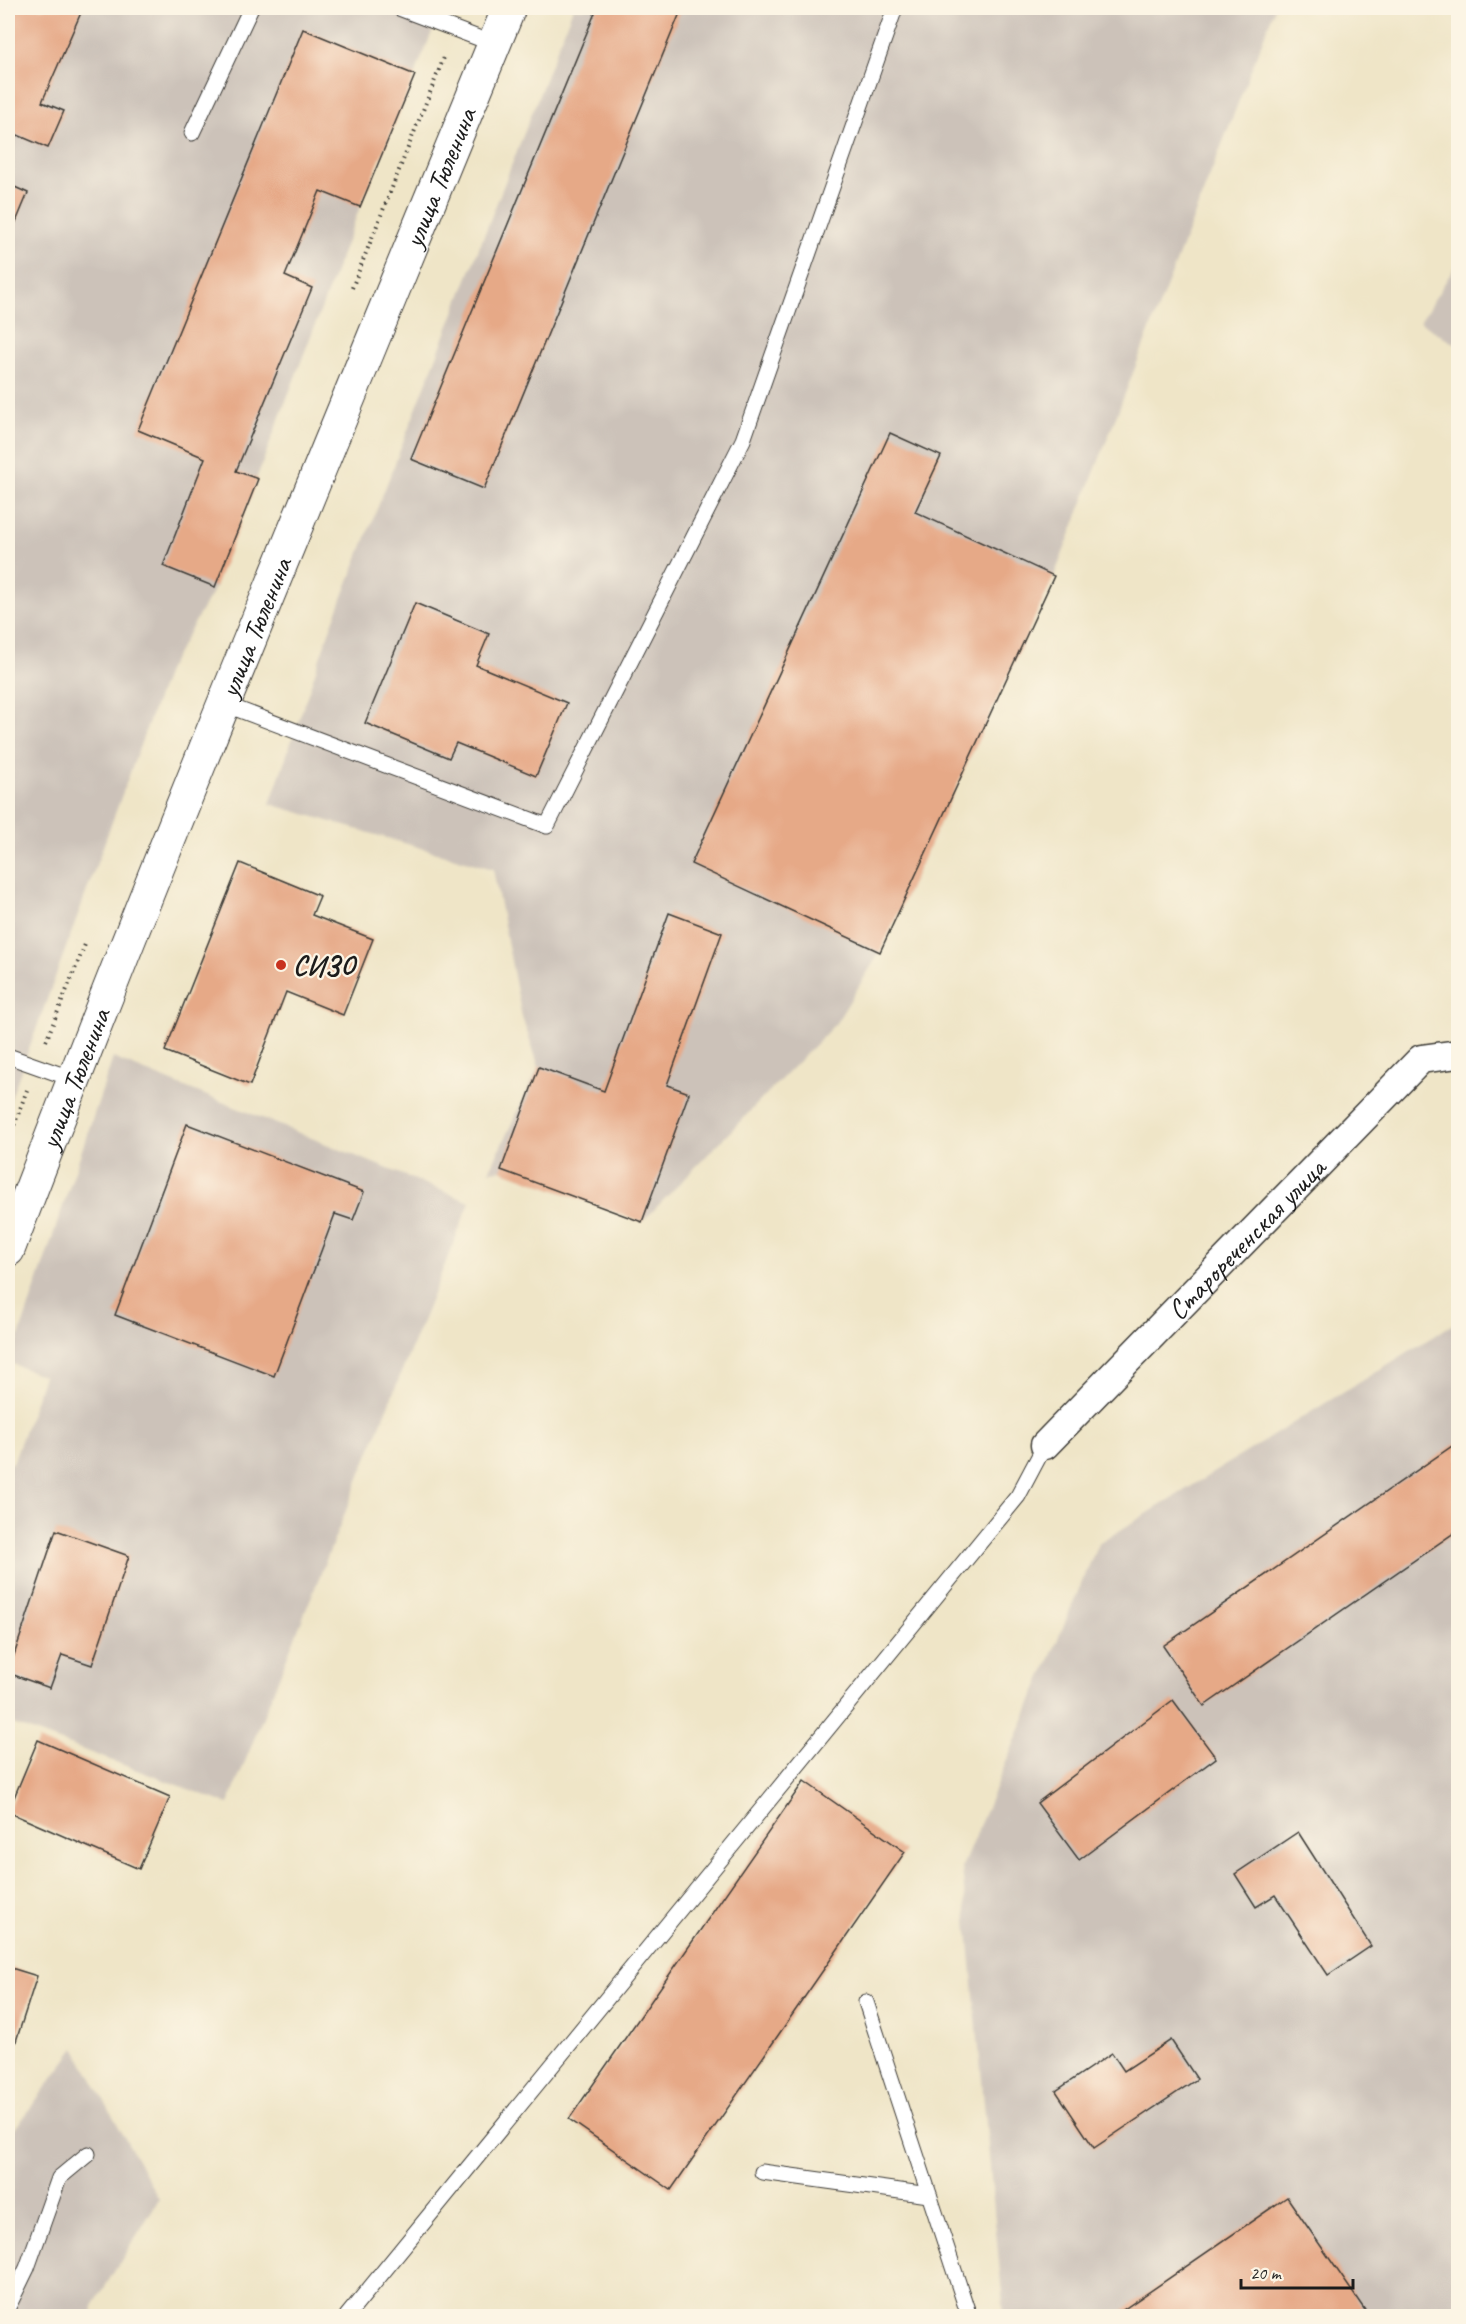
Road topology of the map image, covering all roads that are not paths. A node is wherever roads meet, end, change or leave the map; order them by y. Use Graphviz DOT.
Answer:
graph roads {
  1 [pos="251,8"];
  2 [pos="399,8"];
  3 [pos="509,8"];
  4 [pos="895,8"];
  5 [pos="494,44"];
  6 [pos="192,133"];
  7 [pos="224,704"];
  8 [pos="1458,1054"];
  9 [pos="8,1056"];
  10 [pos="73,1079"];
  11 [pos="8,1250"];
  12 [pos="1045,1445"];
  13 [pos="866,2002"];
  14 [pos="88,2154"];
  15 [pos="762,2172"];
  16 [pos="929,2195"];
  17 [pos="8,2307"];
  18 [pos="347,2316"];
  19 [pos="969,2316"];
  1 -- 6 [label="lane"];
  2 -- 5 [label="lane"];
  3 -- 5 [label="main road, улица Тюленина"];
  4 -- 7 [label="lane"];
  5 -- 7 [label="main road, улица Тюленина"];
  7 -- 10 [label="main road, улица Тюленина"];
  8 -- 12 [label="street, Старореченская улица"];
  9 -- 10 [label="lane"];
  10 -- 11 [label="main road, улица Тюленина"];
  12 -- 18 [label="lane"];
  13 -- 16 [label="lane"];
  14 -- 17 [label="lane"];
  15 -- 16 [label="lane"];
  16 -- 19 [label="lane"];
}
